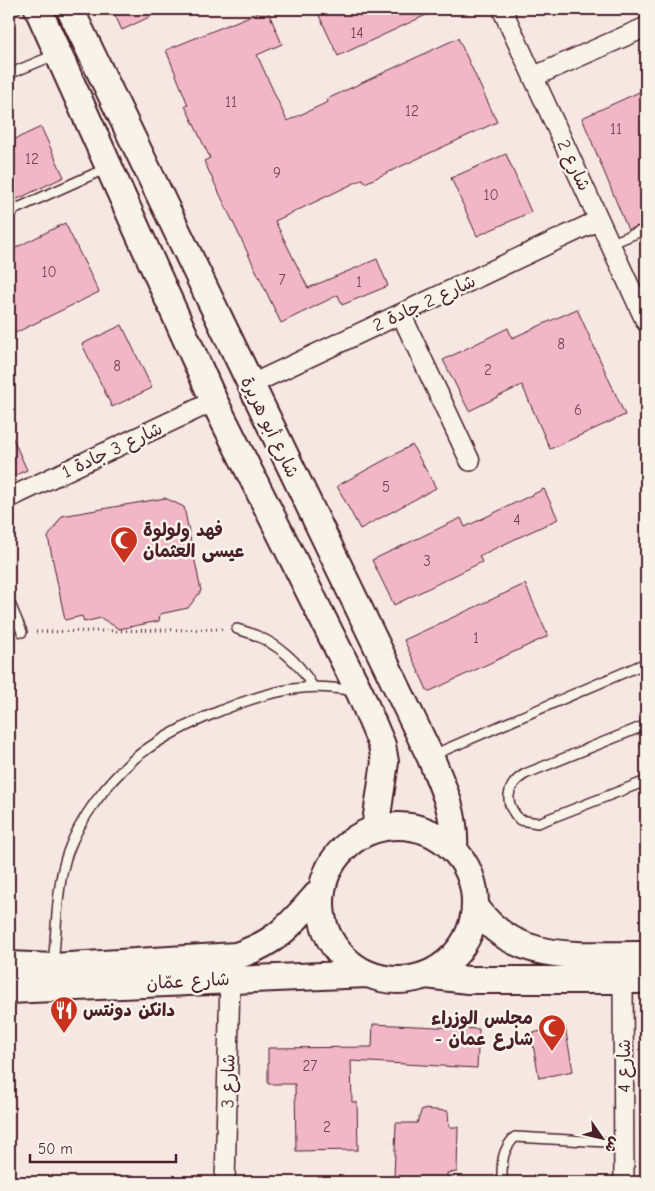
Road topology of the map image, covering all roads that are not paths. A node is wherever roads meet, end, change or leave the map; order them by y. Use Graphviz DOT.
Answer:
graph roads {
  1 [pos="16,9"];
  2 [pos="38,9"];
  3 [pos="70,9"];
  4 [pos="502,9"];
  5 [pos="9,12"];
  6 [pos="646,27"];
  7 [pos="58,54"];
  8 [pos="9,74"];
  9 [pos="533,77"];
  10 [pos="108,168"];
  11 [pos="9,212"];
  12 [pos="599,220"];
  13 [pos="646,229"];
  14 [pos="610,244"];
  15 [pos="402,314"];
  16 [pos="646,321"];
  17 [pos="250,385"];
  18 [pos="214,401"];
  19 [pos="470,461"];
  20 [pos="9,498"];
  21 [pos="9,601"];
  22 [pos="237,628"];
  23 [pos="22,632"];
  24 [pos="646,663"];
  25 [pos="313,687"];
  26 [pos="360,693"];
  27 [pos="646,725"];
  28 [pos="430,756"];
  29 [pos="646,781"];
  30 [pos="375,829"];
  31 [pos="454,849"];
  32 [pos="322,889"];
  33 [pos="475,906"];
  34 [pos="646,955"];
  35 [pos="9,966"];
  36 [pos="53,967"];
  37 [pos="367,974"];
  38 [pos="426,975"];
  39 [pos="230,979"];
  40 [pos="635,980"];
  41 [pos="9,990"];
  42 [pos="624,1143"];
  43 [pos="225,1182"];
  44 [pos="502,1182"];
  45 [pos="624,1182"];
  1 -- 5 [label="lane"];
  2 -- 7 [label="street"];
  3 -- 17 [label="street, شارع أبو هريرة"];
  4 -- 9 [label="street, شارع 2"];
  6 -- 9 [label="street"];
  7 -- 8 [label="lane"];
  7 -- 10 [label="street"];
  9 -- 12 [label="street, شارع 2"];
  10 -- 11 [label="lane"];
  10 -- 18 [label="street"];
  12 -- 14 [label="street, شارع 2"];
  12 -- 15 [label="street, شارع 2 جادة 2"];
  13 -- 14 [label="lane"];
  14 -- 16 [label="street, شارع 2"];
  15 -- 17 [label="street, شارع 2 جادة 2"];
  15 -- 19 [label="street"];
  17 -- 28 [label="street, شارع أبو هريرة"];
  18 -- 20 [label="street, شارع 3 جادة 1"];
  18 -- 26 [label="street"];
  21 -- 23 [label="lane"];
  22 -- 25 [label="lane"];
  24 -- 28 [label="lane"];
  25 -- 26 [label="lane"];
  25 -- 36 [label="lane"];
  26 -- 30 [label="street"];
  27 -- 29 [label="lane"];
  28 -- 31 [label="street, شارع أبو هريرة"];
  30 -- 31 [label="street"];
  30 -- 32 [label="street"];
  31 -- 33 [label="street"];
  32 -- 36 [label="street, شارع عمّان"];
  32 -- 37 [label="street"];
  33 -- 34 [label="street"];
  33 -- 38 [label="street"];
  35 -- 36 [label="street, شارع عمّان"];
  37 -- 38 [label="street"];
  37 -- 39 [label="street, شارع عمّان"];
  38 -- 40 [label="street"];
  39 -- 41 [label="street, شارع عمّان"];
  39 -- 43 [label="street, شارع 3"];
  40 -- 42 [label="street, شارع 4"];
  42 -- 44 [label="lane"];
  42 -- 45 [label="street, شارع 4"];
}
